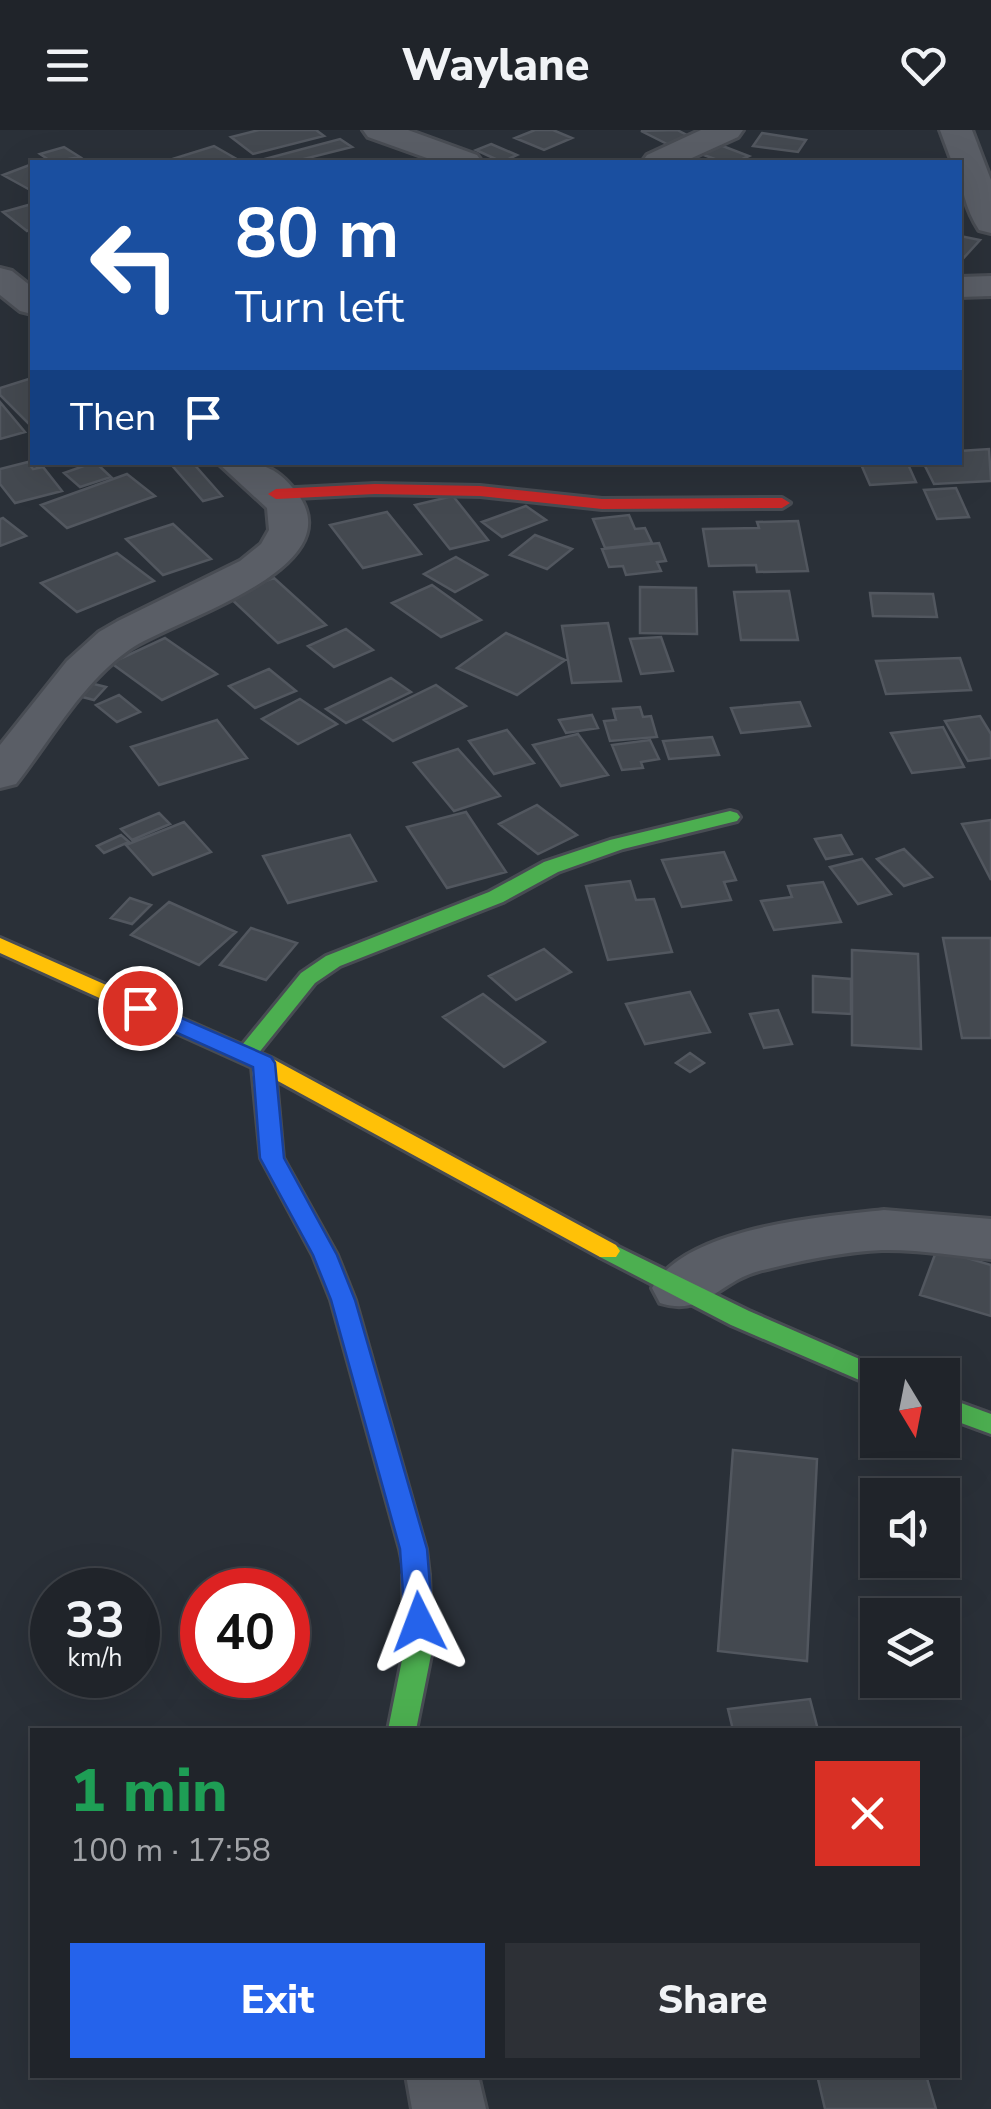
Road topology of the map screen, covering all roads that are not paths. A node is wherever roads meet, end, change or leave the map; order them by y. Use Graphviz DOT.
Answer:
graph roads {
  1 [pos="379,130"];
  2 [pos="727,130"];
  3 [pos="956,130"];
  4 [pos="461,160"];
  5 [pos="662,160"];
  6 [pos="991,223"];
  7 [pos="0,278"];
  8 [pos="991,286"];
  9 [pos="962,287"];
  10 [pos="30,302"];
  11 [pos="240,465"];
  12 [pos="276,494"];
  13 [pos="782,503"];
  14 [pos="0,774"];
  15 [pos="730,818"];
  16 [pos="0,944"];
  17 [pos="255,1059"];
  18 [pos="991,1240"];
  19 [pos="680,1288"];
  20 [pos="860,1370"];
  21 [pos="960,1413"];
  22 [pos="991,1424"];
  23 [pos="402,1728"];
  24 [pos="443,2078"];
  25 [pos="448,2109"];
  1 -- 4 [label="street"];
  2 -- 5 [label="street"];
  3 -- 6 [label="street"];
  7 -- 10 [label="street"];
  8 -- 9 [label="street"];
  11 -- 12 [label="street"];
  12 -- 13 [label="street"];
  12 -- 14 [label="street"];
  15 -- 17 [label="street"];
  16 -- 17 [label="street"];
  17 -- 19 [label="street"];
  17 -- 23 [label="street"];
  18 -- 19 [label="street"];
  19 -- 20 [label="street"];
  21 -- 22 [label="street"];
  24 -- 25 [label="street"];
}
